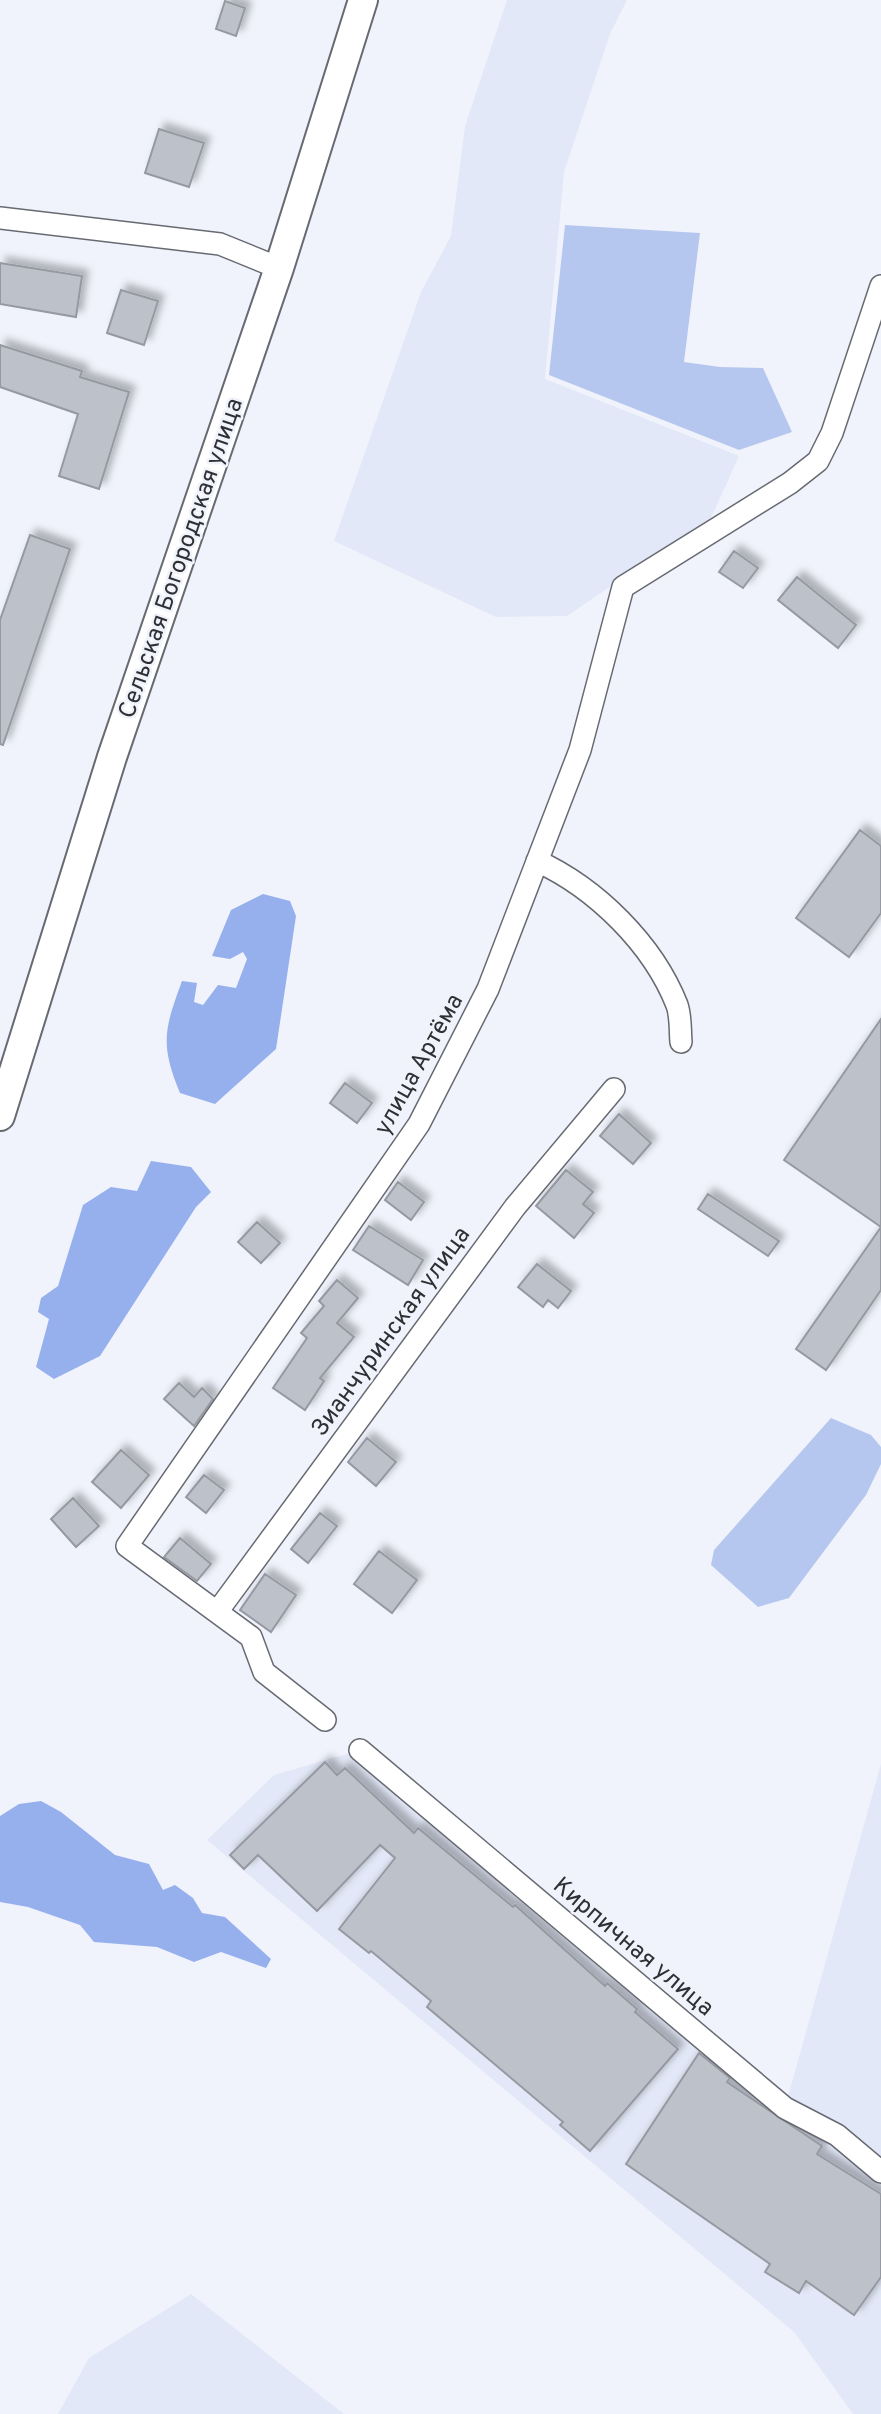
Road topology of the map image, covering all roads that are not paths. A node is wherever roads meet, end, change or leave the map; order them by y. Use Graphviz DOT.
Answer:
graph roads {
  1 [pos="363,0"];
  2 [pos="0,218"];
  3 [pos="279,268"];
  4 [pos="881,286"];
  5 [pos="537,861"];
  6 [pos="681,1042"];
  7 [pos="614,1089"];
  8 [pos="0,1116"];
  9 [pos="217,1612"];
  10 [pos="325,1720"];
  11 [pos="360,1750"];
  12 [pos="881,2172"];
  1 -- 3 [label="main road, Сельская Богородская улица"];
  2 -- 3 [label="street"];
  3 -- 8 [label="main road, Сельская Богородская улица"];
  4 -- 5 [label="street, улица Артёма"];
  5 -- 6 [label="street"];
  5 -- 9 [label="street, улица Артёма"];
  7 -- 9 [label="street, Зианчуринская улица"];
  9 -- 10 [label="street"];
  11 -- 12 [label="street, Кирпичная улица"];
}
